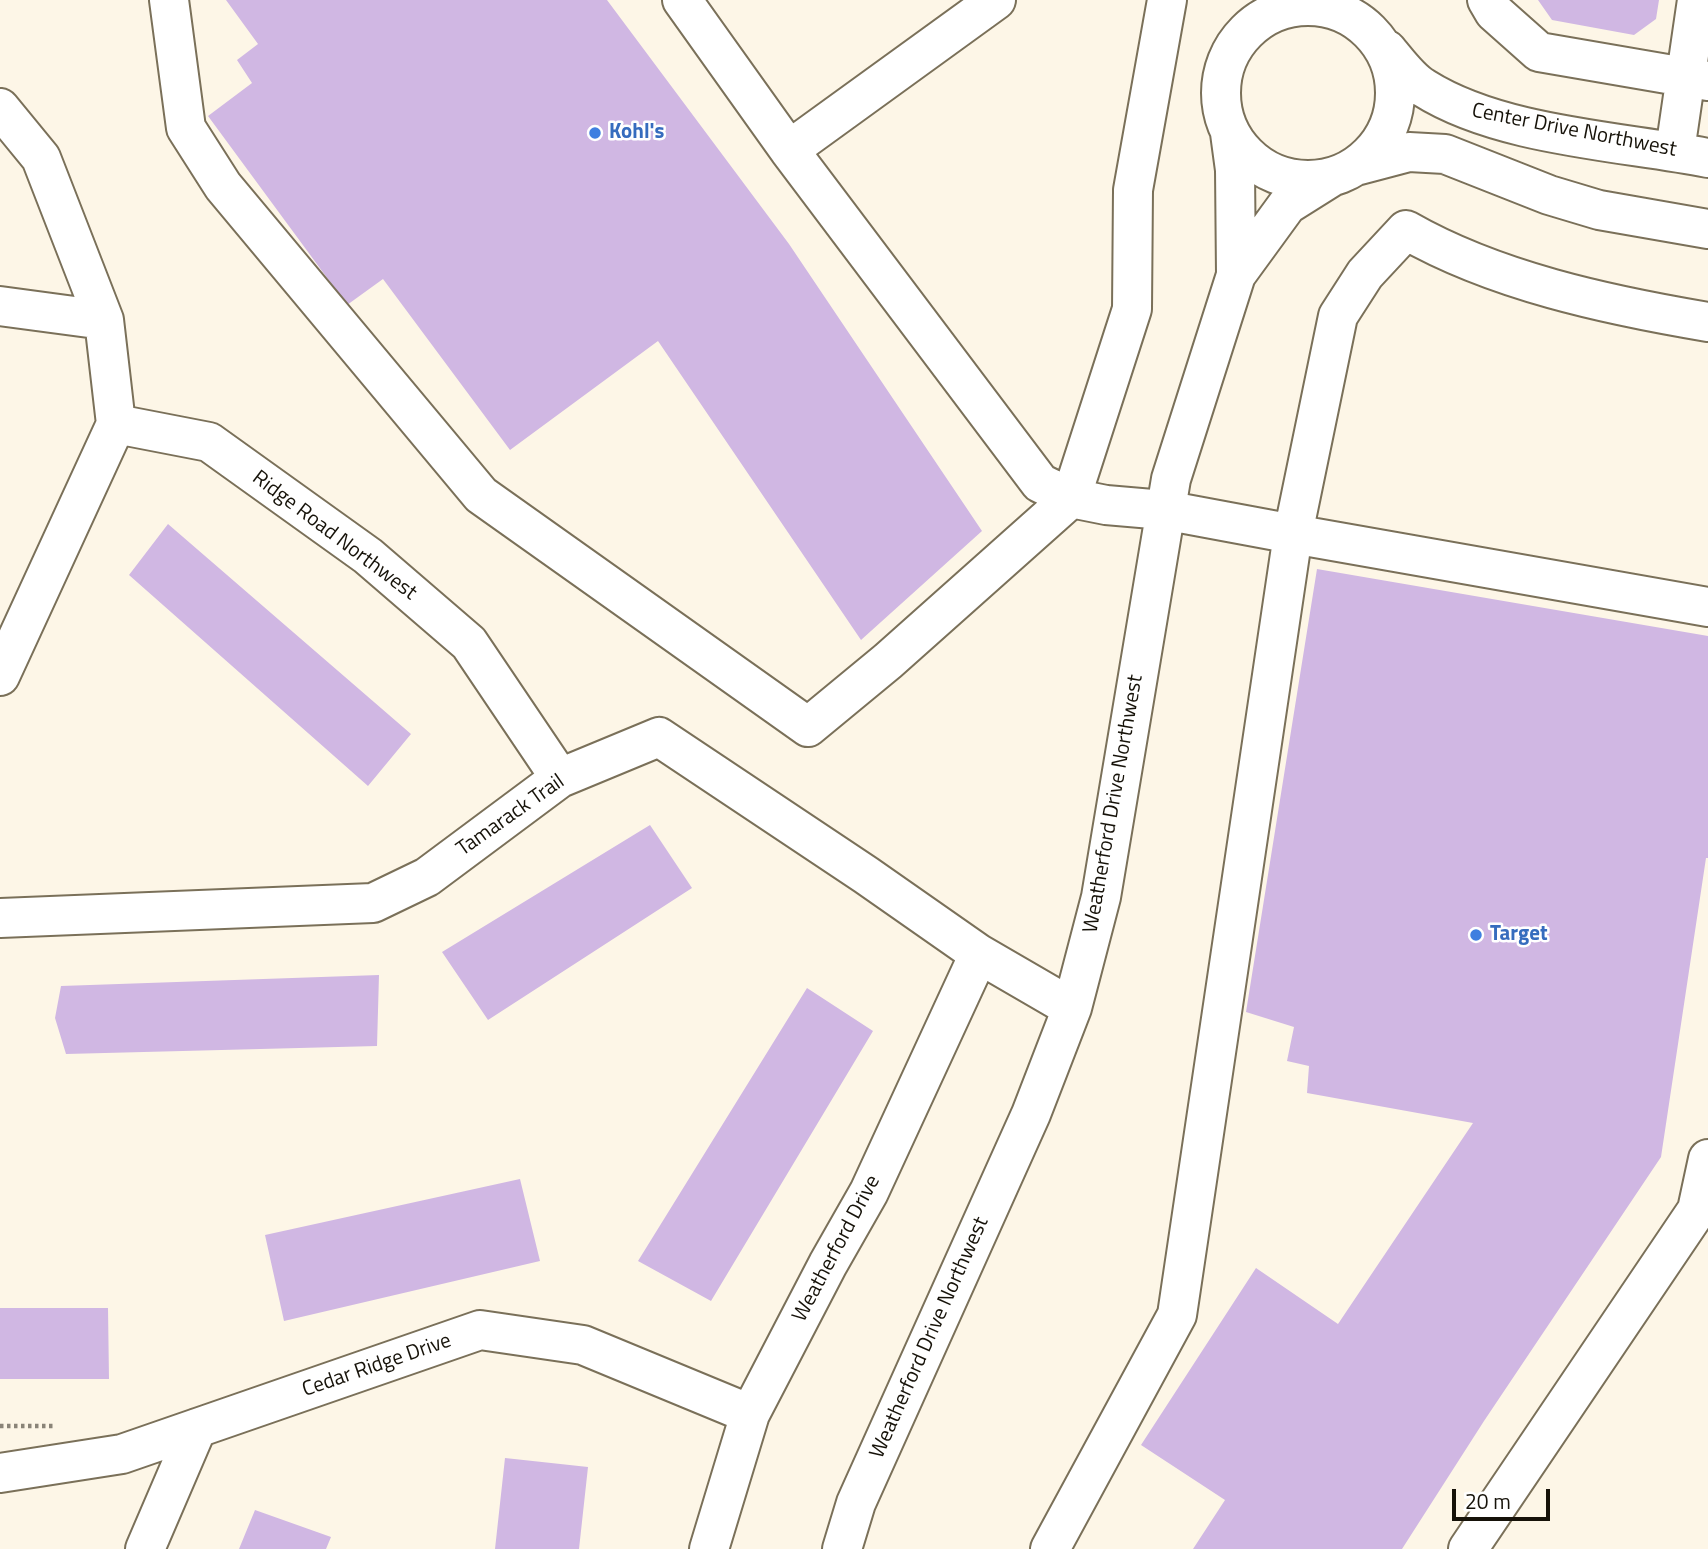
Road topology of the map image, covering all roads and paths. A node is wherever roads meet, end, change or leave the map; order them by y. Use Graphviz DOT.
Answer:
graph roads {
  1 [pos="169,0"];
  2 [pos="682,0"];
  3 [pos="996,0"];
  4 [pos="1167,0"];
  5 [pos="1487,0"];
  6 [pos="1698,0"];
  7 [pos="1332,5"];
  8 [pos="1256,13"];
  9 [pos="1380,43"];
  10 [pos="1697,79"];
  11 [pos="0,108"];
  12 [pos="1230,133"];
  13 [pos="789,150"];
  14 [pos="1691,154"];
  15 [pos="1343,172"];
  16 [pos="1708,229"];
  17 [pos="1236,275"];
  18 [pos="0,306"];
  19 [pos="104,320"];
  20 [pos="1708,322"];
  21 [pos="116,424"];
  22 [pos="1071,498"];
  23 [pos="1164,510"];
  24 [pos="1293,534"];
  25 [pos="1708,607"];
  26 [pos="0,676"];
  27 [pos="559,778"];
  28 [pos="0,918"];
  29 [pos="979,954"];
  30 [pos="1072,1008"];
  31 [pos="1708,1159"];
  32 [pos="1702,1211"];
  33 [pos="750,1415"];
  34 [pos="197,1428"];
  35 [pos="0,1473"];
  36 [pos="145,1549"];
  37 [pos="709,1549"];
  38 [pos="842,1549"];
  39 [pos="1050,1549"];
  40 [pos="1468,1549"];
  1 -- 22 [label="street"];
  2 -- 13 [label="street"];
  3 -- 13 [label="street"];
  4 -- 22 [label="street"];
  5 -- 10 [label="street"];
  6 -- 10 [label="street"];
  7 -- 8 [label="street"];
  7 -- 9 [label="street"];
  8 -- 12 [label="street"];
  9 -- 14 [label="street, Center Drive Northwest"];
  9 -- 15 [label="street"];
  10 -- 14 [label="street"];
  11 -- 19 [label="street"];
  12 -- 15 [label="street"];
  12 -- 17 [label="street, Weatherford Drive Northwest"];
  13 -- 22 [label="street"];
  15 -- 16 [label="street"];
  15 -- 17 [label="street, Weatherford Drive Northwest"];
  17 -- 23 [label="street, Weatherford Drive Northwest"];
  18 -- 19 [label="street"];
  19 -- 21 [label="street"];
  20 -- 24 [label="street"];
  21 -- 26 [label="street"];
  21 -- 27 [label="street, Ridge Road Northwest"];
  22 -- 23 [label="street"];
  23 -- 24 [label="street"];
  23 -- 30 [label="street, Weatherford Drive Northwest"];
  24 -- 25 [label="street"];
  24 -- 39 [label="street"];
  27 -- 28 [label="street, Tamarack Trail"];
  27 -- 29 [label="street, Tamarack Trail"];
  29 -- 30 [label="street, Tamarack Trail"];
  29 -- 33 [label="street, Weatherford Drive"];
  30 -- 38 [label="street, Weatherford Drive Northwest"];
  31 -- 32 [label="street"];
  32 -- 40 [label="street"];
  33 -- 34 [label="street, Cedar Ridge Drive"];
  33 -- 37 [label="street, Weatherford Drive"];
  34 -- 35 [label="street, Cedar Ridge Drive"];
  34 -- 36 [label="street"];
}
